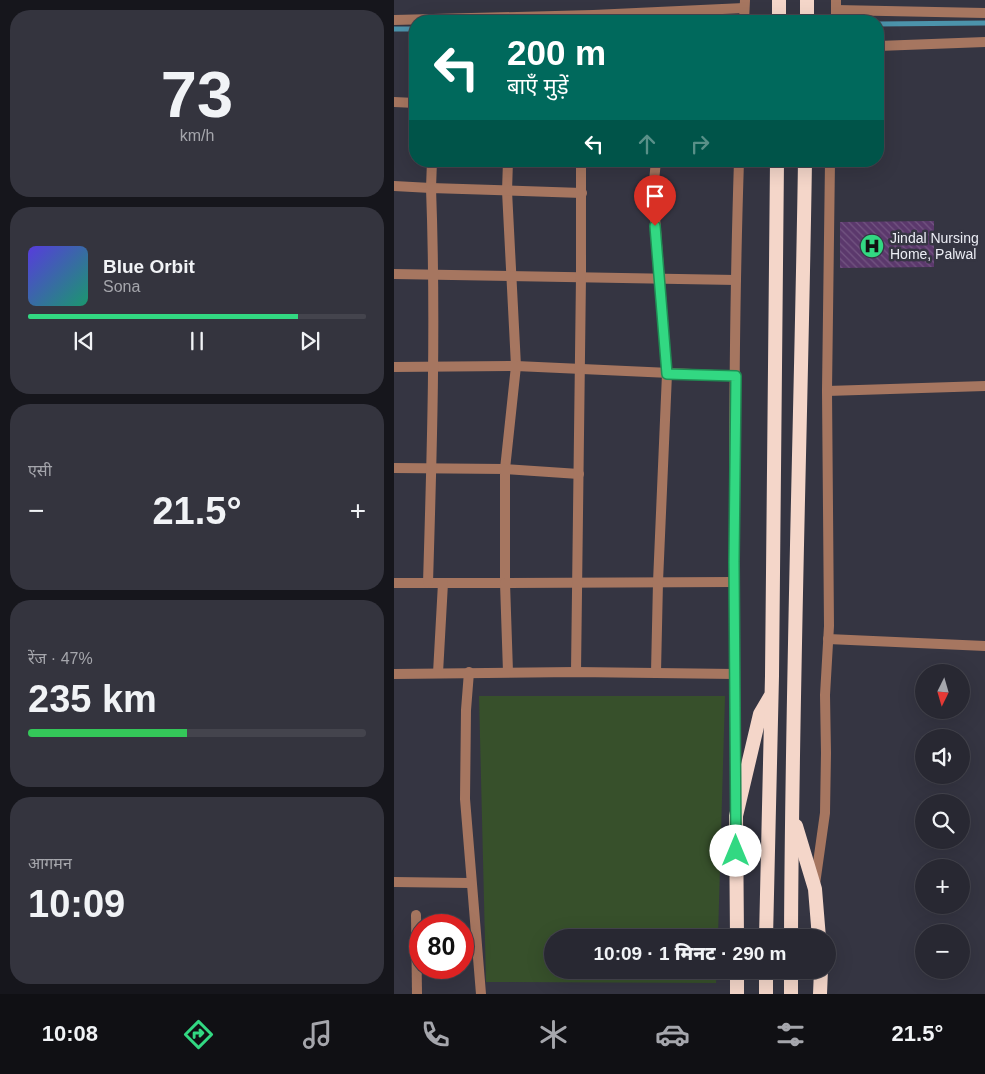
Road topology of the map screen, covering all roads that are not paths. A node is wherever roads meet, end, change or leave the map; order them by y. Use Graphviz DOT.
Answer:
graph roads {
  1 [pos="779,0"];
  2 [pos="807,0"];
  3 [pos="745,4"];
  4 [pos="836,5"];
  5 [pos="985,13"];
  6 [pos="593,15"];
  7 [pos="779,15"];
  8 [pos="807,15"];
  9 [pos="394,20"];
  10 [pos="409,20"];
  11 [pos="985,42"];
  12 [pos="884,46"];
  13 [pos="394,102"];
  14 [pos="409,102"];
  15 [pos="432,167"];
  16 [pos="508,167"];
  17 [pos="582,167"];
  18 [pos="655,167"];
  19 [pos="739,167"];
  20 [pos="777,167"];
  21 [pos="805,167"];
  22 [pos="830,167"];
  23 [pos="394,186"];
  24 [pos="431,188"];
  25 [pos="507,190"];
  26 [pos="582,193"];
  27 [pos="394,274"];
  28 [pos="434,274"];
  29 [pos="511,276"];
  30 [pos="582,276"];
  31 [pos="659,278"];
  32 [pos="736,280"];
  33 [pos="516,366"];
  34 [pos="394,367"];
  35 [pos="434,367"];
  36 [pos="580,370"];
  37 [pos="667,374"];
  38 [pos="736,376"];
  39 [pos="985,386"];
  40 [pos="827,391"];
  41 [pos="394,468"];
  42 [pos="432,468"];
  43 [pos="505,469"];
  44 [pos="579,474"];
  45 [pos="658,582"];
  46 [pos="734,582"];
  47 [pos="394,583"];
  48 [pos="428,583"];
  49 [pos="443,583"];
  50 [pos="505,583"];
  51 [pos="577,584"];
  52 [pos="828,639"];
  53 [pos="985,646"];
  54 [pos="469,672"];
  55 [pos="508,672"];
  56 [pos="576,672"];
  57 [pos="656,672"];
  58 [pos="438,673"];
  59 [pos="394,674"];
  60 [pos="735,674"];
  61 [pos="772,694"];
  62 [pos="792,814"];
  63 [pos="736,816"];
  64 [pos="394,882"];
  65 [pos="470,883"];
  66 [pos="815,889"];
  67 [pos="737,929"];
  68 [pos="766,929"];
  69 [pos="791,929"];
  70 [pos="818,929"];
  71 [pos="417,979"];
  72 [pos="737,979"];
  73 [pos="766,979"];
  74 [pos="791,979"];
  75 [pos="821,979"];
  76 [pos="417,994"];
  77 [pos="481,994"];
  78 [pos="737,994"];
  79 [pos="766,994"];
  80 [pos="791,994"];
  81 [pos="820,994"];
  1 -- 7 [label="highway"];
  2 -- 8 [label="highway"];
  3 -- 6 [label="street"];
  4 -- 5 [label="street"];
  9 -- 10 [label="street"];
  11 -- 12 [label="street"];
  13 -- 14 [label="street"];
  15 -- 24 [label="street"];
  16 -- 25 [label="street"];
  17 -- 26 [label="street"];
  18 -- 31 [label="street"];
  19 -- 32 [label="street"];
  20 -- 61 [label="highway"];
  21 -- 62 [label="highway"];
  22 -- 40 [label="street"];
  23 -- 24 [label="street"];
  24 -- 25 [label="street"];
  24 -- 28 [label="street"];
  25 -- 26 [label="street"];
  25 -- 29 [label="street"];
  26 -- 30 [label="street"];
  27 -- 28 [label="street"];
  28 -- 29 [label="street"];
  28 -- 35 [label="street"];
  29 -- 30 [label="street"];
  29 -- 33 [label="street"];
  30 -- 31 [label="street"];
  30 -- 36 [label="street"];
  31 -- 32 [label="street"];
  31 -- 37 [label="street"];
  32 -- 38 [label="street"];
  33 -- 35 [label="street"];
  33 -- 36 [label="street"];
  33 -- 43 [label="street"];
  34 -- 35 [label="street"];
  35 -- 42 [label="street"];
  36 -- 37 [label="street"];
  36 -- 44 [label="street"];
  37 -- 38 [label="street"];
  37 -- 45 [label="street"];
  38 -- 46 [label="street"];
  39 -- 40 [label="street"];
  40 -- 52 [label="street"];
  41 -- 42 [label="street"];
  42 -- 43 [label="street"];
  42 -- 48 [label="street"];
  43 -- 44 [label="street"];
  43 -- 50 [label="street"];
  44 -- 51 [label="street"];
  45 -- 46 [label="street"];
  45 -- 51 [label="street"];
  45 -- 57 [label="street"];
  46 -- 60 [label="street"];
  47 -- 48 [label="street"];
  48 -- 49 [label="street"];
  49 -- 50 [label="street"];
  49 -- 58 [label="street"];
  50 -- 51 [label="street"];
  50 -- 55 [label="street"];
  51 -- 56 [label="street"];
  52 -- 53 [label="street"];
  52 -- 66 [label="street"];
  54 -- 55 [label="street"];
  54 -- 58 [label="street"];
  54 -- 65 [label="street"];
  55 -- 56 [label="street"];
  56 -- 57 [label="street"];
  57 -- 60 [label="street"];
  58 -- 59 [label="street"];
  60 -- 63 [label="street"];
  61 -- 63 [label="highway"];
  61 -- 68 [label="highway"];
  62 -- 66 [label="highway"];
  62 -- 69 [label="highway"];
  63 -- 67 [label="highway"];
  64 -- 65 [label="street"];
  65 -- 77 [label="street"];
  66 -- 70 [label="highway"];
  71 -- 76 [label="street"];
  72 -- 78 [label="highway"];
  73 -- 79 [label="highway"];
  74 -- 80 [label="highway"];
  75 -- 81 [label="highway"];
}
